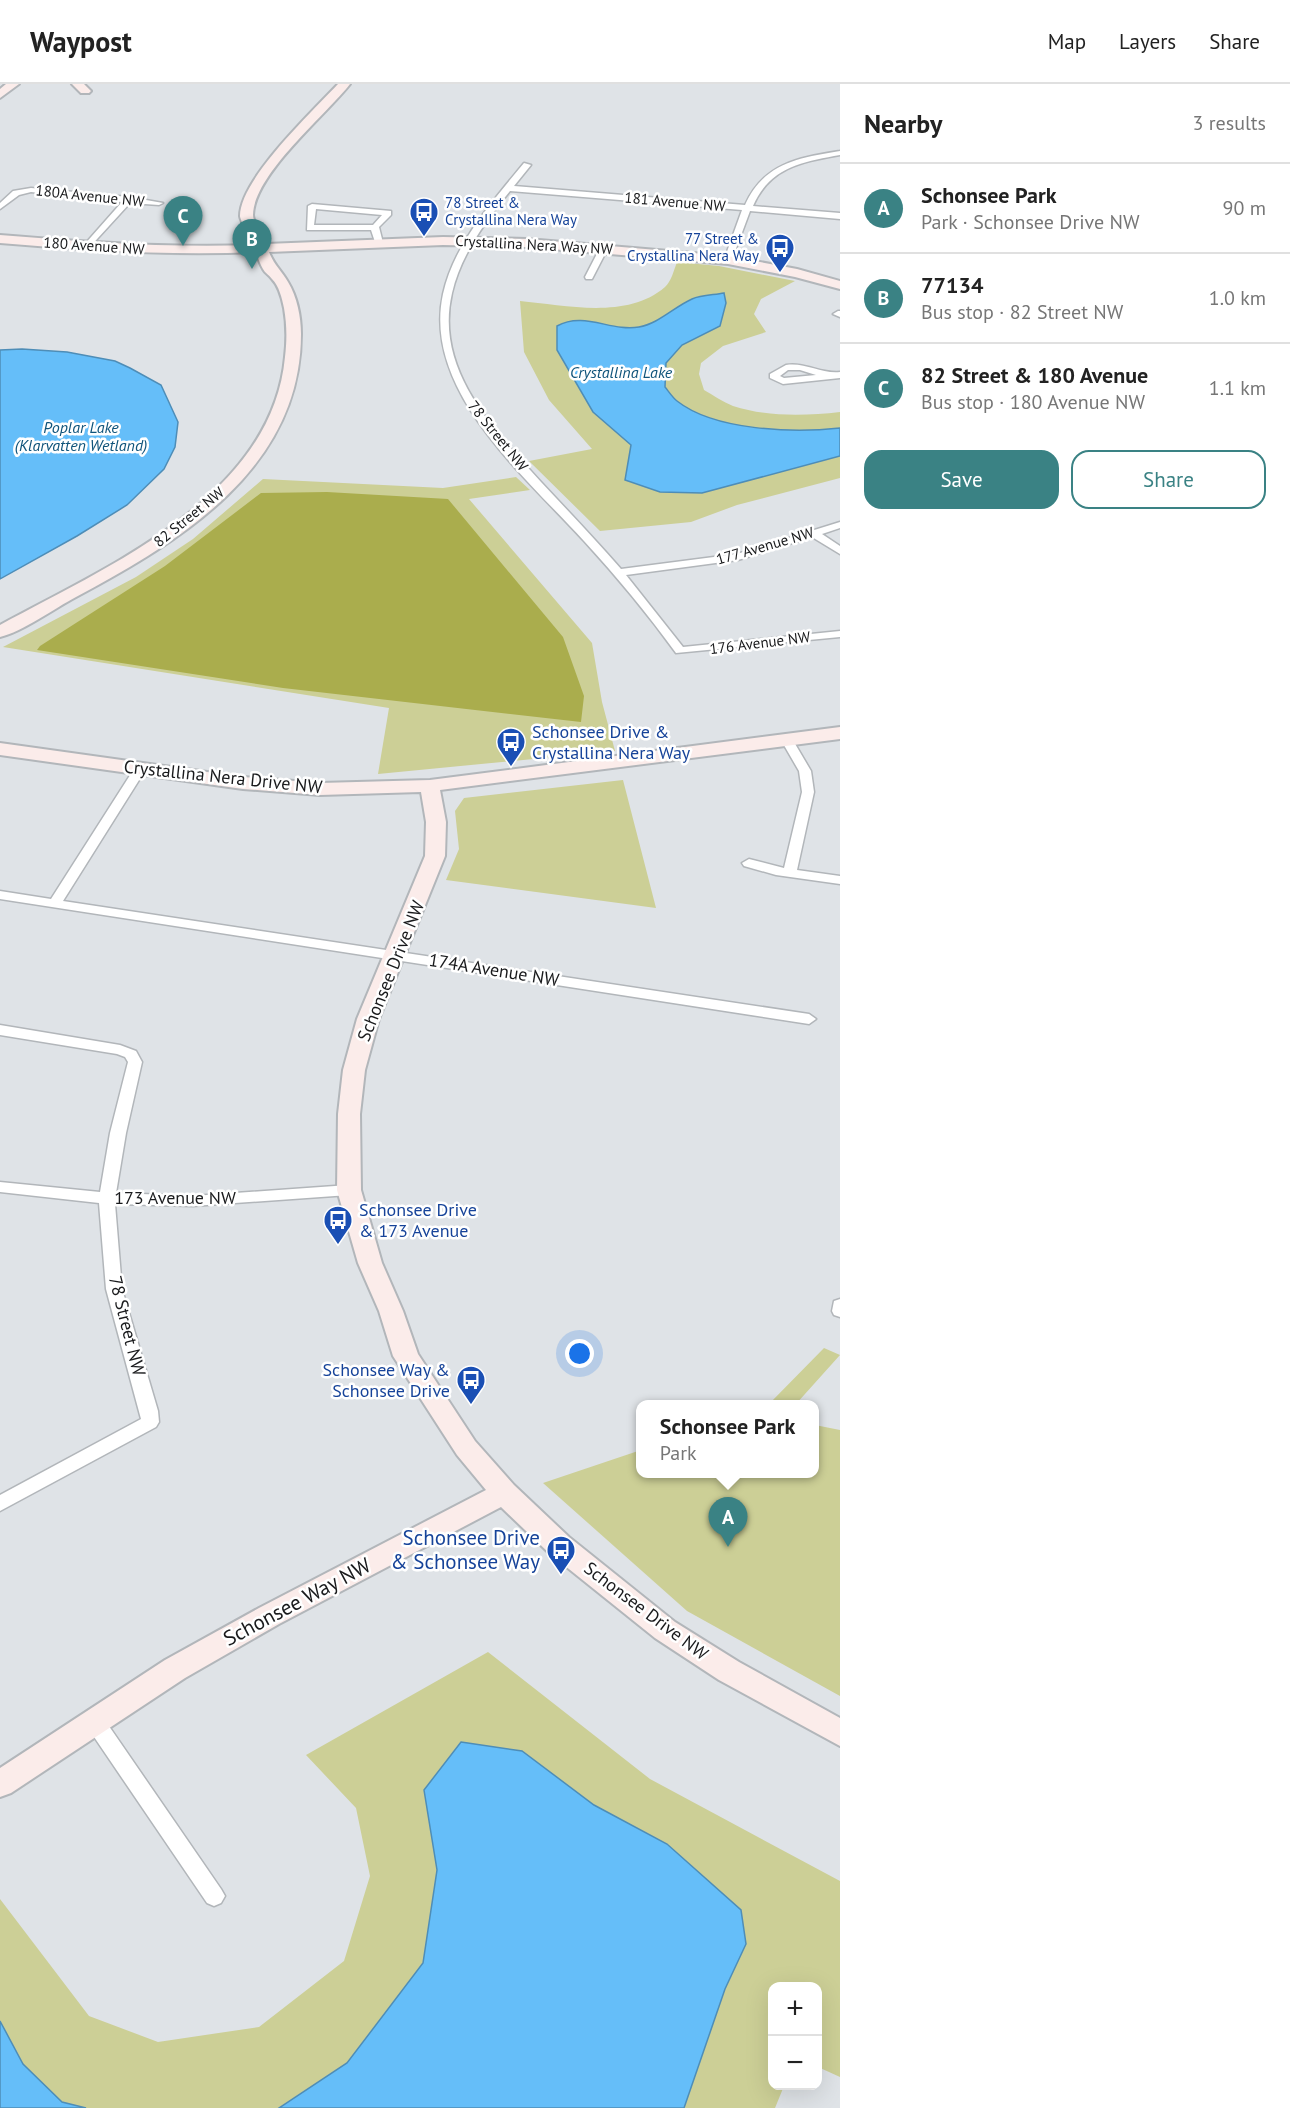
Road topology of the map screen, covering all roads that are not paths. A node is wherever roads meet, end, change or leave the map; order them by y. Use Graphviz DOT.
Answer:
graph roads {
  1 [pos="13,84"];
  2 [pos="344,84"];
  3 [pos="0,95"];
  4 [pos="840,153"];
  5 [pos="527,165"];
  6 [pos="509,188"];
  7 [pos="257,189"];
  8 [pos="129,199"];
  9 [pos="248,202"];
  10 [pos="159,203"];
  11 [pos="0,207"];
  12 [pos="747,208"];
  13 [pos="840,216"];
  14 [pos="251,224"];
  15 [pos="375,226"];
  16 [pos="0,239"];
  17 [pos="469,241"];
  18 [pos="379,243"];
  19 [pos="87,247"];
  20 [pos="604,248"];
  21 [pos="260,249"];
  22 [pos="217,250"];
  23 [pos="728,260"];
  24 [pos="589,277"];
  25 [pos="840,285"];
  26 [pos="840,525"];
  27 [pos="813,533"];
  28 [pos="840,551"];
  29 [pos="617,573"];
  30 [pos="34,613"];
  31 [pos="0,626"];
  32 [pos="0,632"];
  33 [pos="840,634"];
  34 [pos="680,651"];
  35 [pos="840,733"];
  36 [pos="788,740"];
  37 [pos="0,749"];
  38 [pos="140,769"];
  39 [pos="430,786"];
  40 [pos="749,863"];
  41 [pos="790,873"];
  42 [pos="840,880"];
  43 [pos="0,895"];
  44 [pos="55,903"];
  45 [pos="397,954"];
  46 [pos="809,1019"];
  47 [pos="0,1030"];
  48 [pos="0,1187"];
  49 [pos="349,1190"];
  50 [pos="107,1198"];
  51 [pos="840,1305"];
  52 [pos="840,1311"];
  53 [pos="504,1493"];
  54 [pos="0,1504"];
  55 [pos="95,1722"];
  56 [pos="840,1733"];
  57 [pos="0,1784"];
  58 [pos="214,1896"];
  1 -- 3 [label="street"];
  2 -- 7 [label="street"];
  4 -- 12 [label="street"];
  5 -- 6 [label="street, 78 Street NW"];
  6 -- 12 [label="street, 181 Avenue NW"];
  6 -- 17 [label="street, 78 Street NW"];
  7 -- 9 [label="street"];
  7 -- 14 [label="street"];
  8 -- 10 [label="street, 180A Avenue NW"];
  8 -- 11 [label="street, 180A Avenue NW"];
  8 -- 19 [label="street"];
  9 -- 14 [label="street, 82 Street NW"];
  9 -- 22 [label="street"];
  12 -- 13 [label="street, 181 Avenue NW"];
  12 -- 23 [label="street"];
  14 -- 21 [label="street, 82 Street NW"];
  15 -- 15 [label="street"];
  15 -- 18 [label="street"];
  16 -- 19 [label="street, 180 Avenue NW"];
  17 -- 18 [label="street, Crystallina Nera Way NW"];
  17 -- 20 [label="street, Crystallina Nera Way NW"];
  17 -- 29 [label="street, 78 Street NW"];
  18 -- 21 [label="street, Crystallina Nera Way NW"];
  19 -- 22 [label="street, 180 Avenue NW"];
  20 -- 23 [label="street, Crystallina Nera Way NW"];
  20 -- 24 [label="street"];
  21 -- 22 [label="street, 180 Avenue NW"];
  21 -- 30 [label="street, 82 Street NW"];
  23 -- 25 [label="street, Crystallina Nera Way NW"];
  26 -- 27 [label="street, 177 Avenue NW"];
  27 -- 28 [label="street"];
  27 -- 29 [label="street, 177 Avenue NW"];
  29 -- 34 [label="street, 78 Street NW"];
  30 -- 31 [label="street, 82 Street NW"];
  30 -- 32 [label="street, 82 Street NW"];
  33 -- 34 [label="street, 176 Avenue NW"];
  35 -- 36 [label="street, Crystallina Nera Drive NW"];
  36 -- 39 [label="street, Crystallina Nera Drive NW"];
  36 -- 41 [label="street"];
  37 -- 38 [label="street, Crystallina Nera Drive NW"];
  38 -- 39 [label="street, Crystallina Nera Drive NW"];
  38 -- 44 [label="street"];
  39 -- 45 [label="street, Schonsee Drive NW"];
  40 -- 41 [label="street"];
  41 -- 42 [label="street"];
  43 -- 44 [label="street, 174A Avenue NW"];
  44 -- 45 [label="street, 174A Avenue NW"];
  45 -- 46 [label="street, 174A Avenue NW"];
  45 -- 49 [label="street, Schonsee Drive NW"];
  47 -- 50 [label="street, 78 Street NW"];
  48 -- 50 [label="street, 173 Avenue NW"];
  49 -- 50 [label="street, 173 Avenue NW"];
  49 -- 53 [label="street, Schonsee Drive NW"];
  50 -- 54 [label="street, 78 Street NW"];
  51 -- 52 [label="street"];
  53 -- 55 [label="street, Schonsee Way NW"];
  53 -- 56 [label="street, Schonsee Drive NW"];
  55 -- 57 [label="street, Schonsee Way NW"];
  55 -- 58 [label="street"];
}
